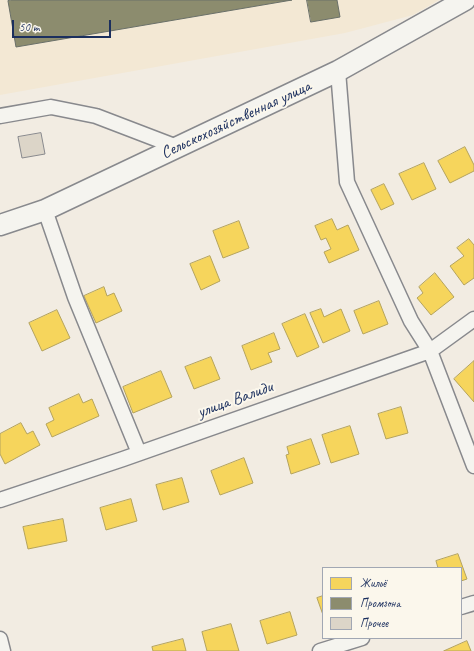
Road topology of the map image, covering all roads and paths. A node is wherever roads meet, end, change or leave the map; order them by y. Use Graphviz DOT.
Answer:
graph roads {
  1 [pos="465,0"];
  2 [pos="338,71"];
  3 [pos="0,116"];
  4 [pos="177,147"];
  5 [pos="45,210"];
  6 [pos="0,225"];
  7 [pos="474,319"];
  8 [pos="430,351"];
  9 [pos="140,453"];
  10 [pos="474,466"];
  11 [pos="0,500"];
  12 [pos="474,603"];
  13 [pos="462,607"];
  14 [pos="0,639"];
  15 [pos="359,639"];
  16 [pos="3,651"];
  17 [pos="320,651"];
  1 -- 2 [label="main road, Сельскохозяйственная улица"];
  2 -- 4 [label="main road, Сельскохозяйственная улица"];
  2 -- 8 [label="street"];
  3 -- 4 [label="street"];
  4 -- 5 [label="main road, Сельскохозяйственная улица"];
  5 -- 6 [label="main road, Сельскохозяйственная улица"];
  5 -- 9 [label="street"];
  7 -- 8 [label="street, улица Валиди"];
  8 -- 9 [label="street, улица Валиди"];
  8 -- 10 [label="street"];
  9 -- 11 [label="street, улица Валиди"];
  12 -- 13 [label="street"];
  14 -- 16 [label="street"];
  15 -- 17 [label="street"];
}
